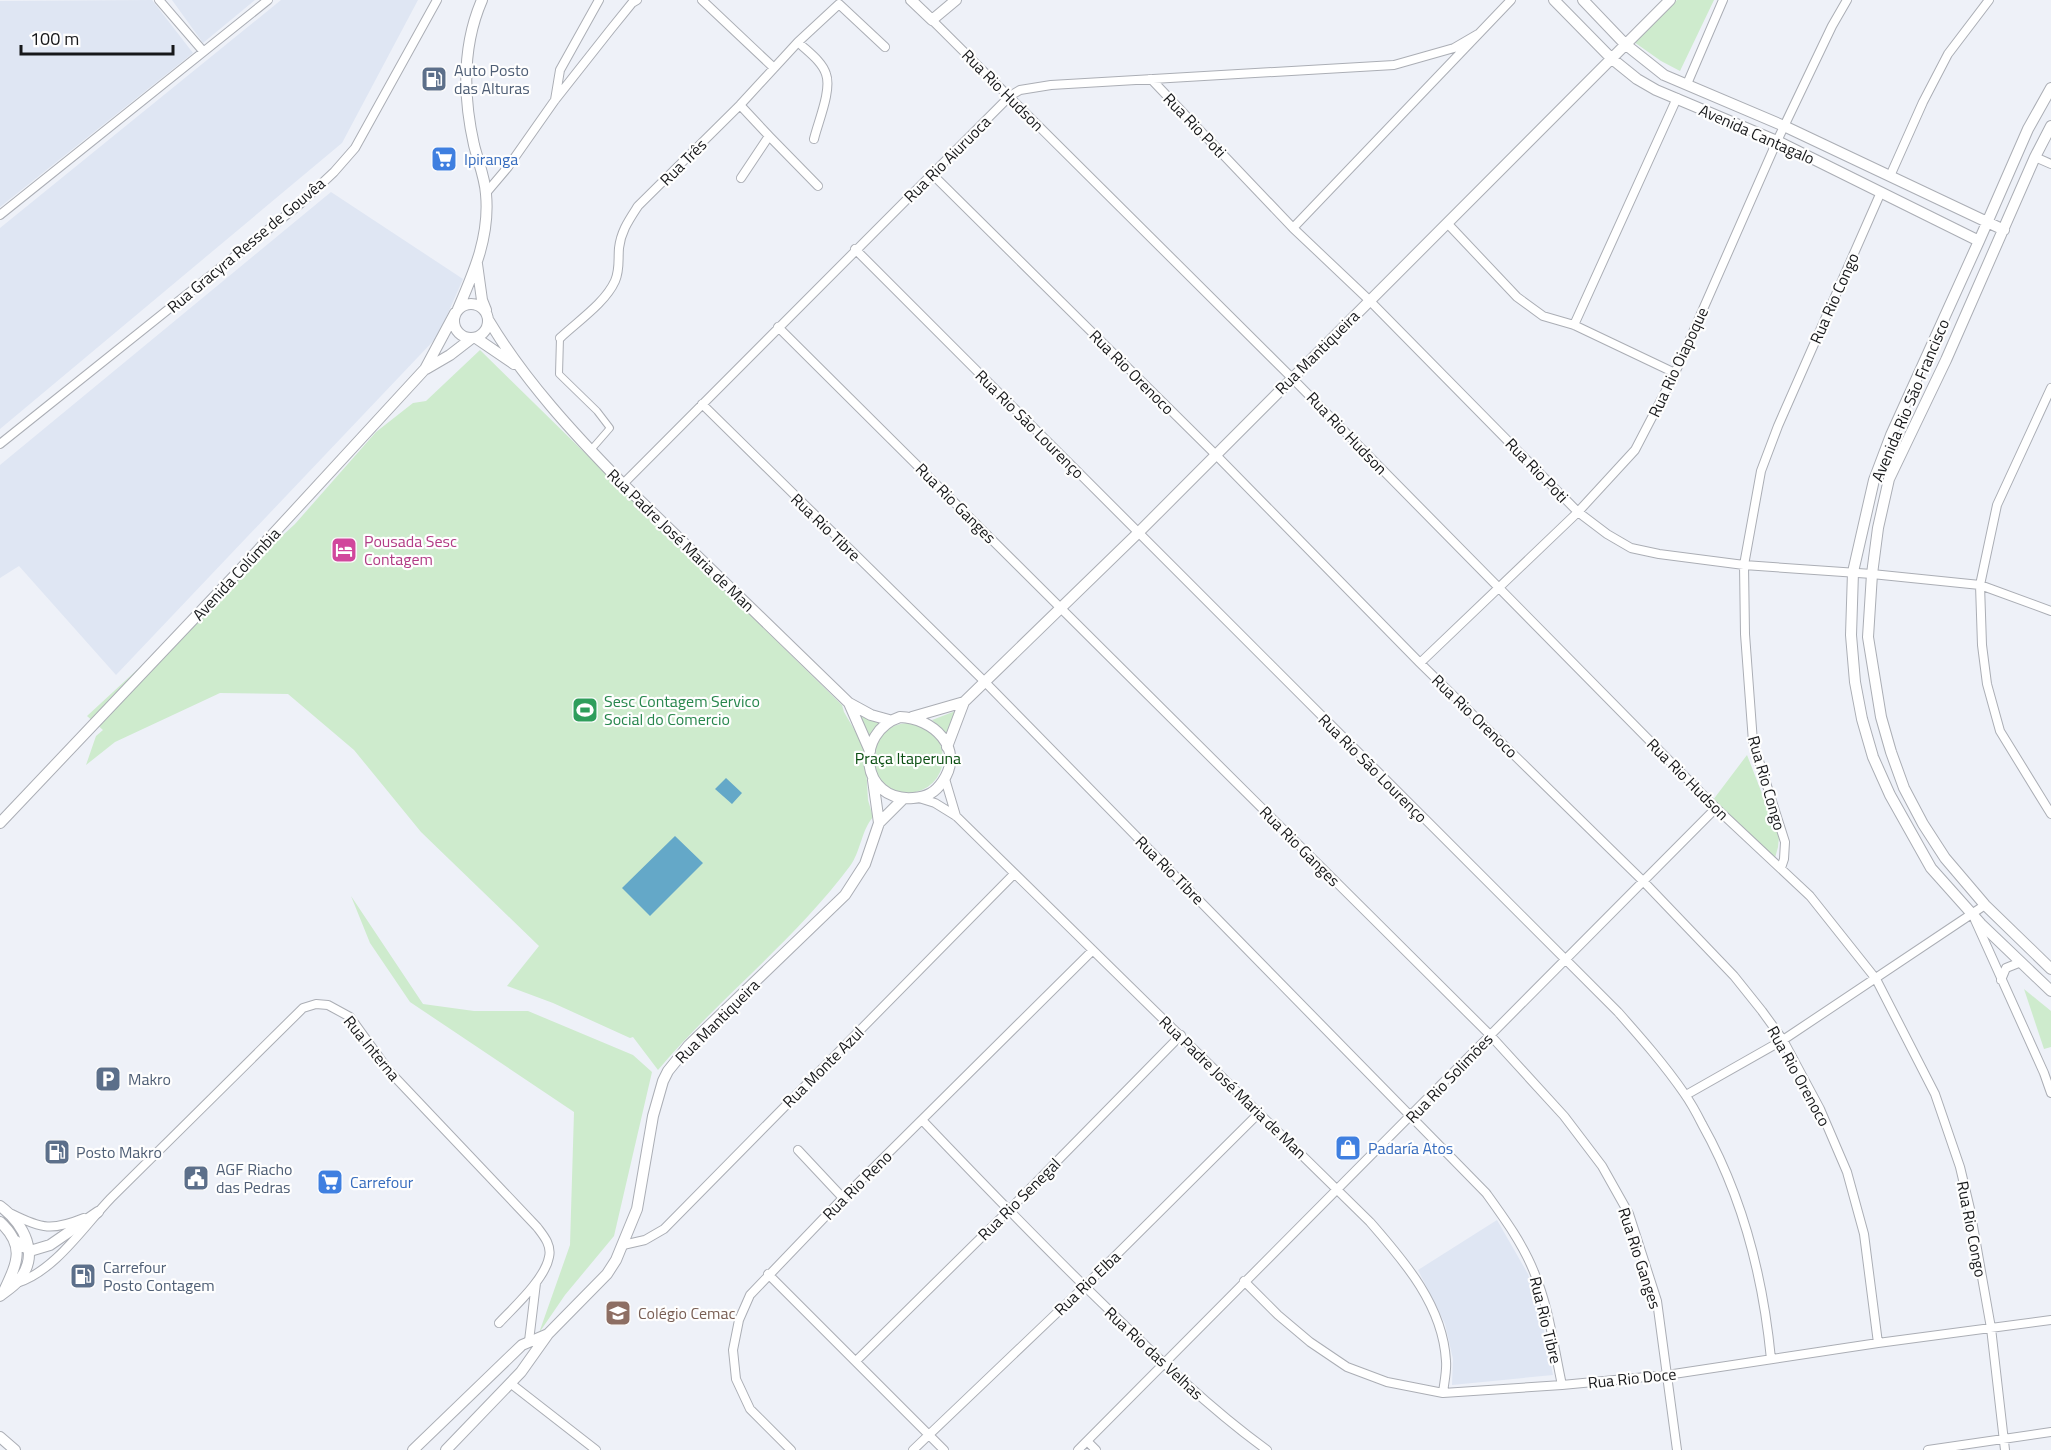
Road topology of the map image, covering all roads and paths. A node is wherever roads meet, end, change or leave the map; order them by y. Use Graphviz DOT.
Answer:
graph roads {
  1 [pos="159,0"];
  2 [pos="268,0"];
  3 [pos="437,0"];
  4 [pos="482,0"];
  5 [pos="599,0"];
  6 [pos="637,0"];
  7 [pos="702,0"];
  8 [pos="956,0"];
  9 [pos="1511,0"];
  10 [pos="1554,0"];
  11 [pos="1583,0"];
  12 [pos="1670,0"];
  13 [pos="1723,0"];
  14 [pos="1847,0"];
  15 [pos="1989,0"];
  16 [pos="916,1"];
  17 [pos="932,20"];
  18 [pos="1478,34"];
  19 [pos="798,42"];
  20 [pos="1625,44"];
  21 [pos="885,47"];
  22 [pos="203,51"];
  23 [pos="1611,58"];
  24 [pos="774,68"];
  25 [pos="1151,79"];
  26 [pos="1687,84"];
  27 [pos="2051,88"];
  28 [pos="1010,96"];
  29 [pos="1677,98"];
  30 [pos="555,100"];
  31 [pos="740,105"];
  32 [pos="1784,126"];
  33 [pos="2051,126"];
  34 [pos="769,136"];
  35 [pos="814,139"];
  36 [pos="1777,141"];
  37 [pos="2035,157"];
  38 [pos="2051,164"];
  39 [pos="932,174"];
  40 [pos="1890,176"];
  41 [pos="741,178"];
  42 [pos="818,186"];
  43 [pos="1881,192"];
  44 [pos="486,193"];
  45 [pos="0,215"];
  46 [pos="1987,221"];
  47 [pos="1448,224"];
  48 [pos="1293,228"];
  49 [pos="2004,230"];
  50 [pos="1980,241"];
  51 [pos="855,249"];
  52 [pos="477,264"];
  53 [pos="1369,300"];
  54 [pos="457,311"];
  55 [pos="487,316"];
  56 [pos="1574,326"];
  57 [pos="778,327"];
  58 [pos="474,338"];
  59 [pos="560,338"];
  60 [pos="1929,352"];
  61 [pos="1946,360"];
  62 [pos="425,369"];
  63 [pos="521,370"];
  64 [pos="1675,373"];
  65 [pos="1292,378"];
  66 [pos="2051,388"];
  67 [pos="702,404"];
  68 [pos="0,444"];
  69 [pos="590,451"];
  70 [pos="1215,454"];
  71 [pos="623,484"];
  72 [pos="1578,512"];
  73 [pos="1139,532"];
  74 [pos="1744,565"];
  75 [pos="1853,572"];
  76 [pos="1872,574"];
  77 [pos="1980,585"];
  78 [pos="1499,588"];
  79 [pos="1060,607"];
  80 [pos="2051,611"];
  81 [pos="1420,663"];
  82 [pos="984,681"];
  83 [pos="963,702"];
  84 [pos="849,703"];
  85 [pos="912,717"];
  86 [pos="889,720"];
  87 [pos="947,747"];
  88 [pos="870,751"];
  89 [pos="945,779"];
  90 [pos="873,780"];
  91 [pos="919,798"];
  92 [pos="903,799"];
  93 [pos="1716,808"];
  94 [pos="2051,814"];
  95 [pos="956,816"];
  96 [pos="0,823"];
  97 [pos="879,823"];
  98 [pos="1781,868"];
  99 [pos="1014,874"];
  100 [pos="1644,882"];
  101 [pos="1985,905"];
  102 [pos="1973,914"];
  103 [pos="1092,951"];
  104 [pos="1566,960"];
  105 [pos="2021,962"];
  106 [pos="2051,969"];
  107 [pos="1876,979"];
  108 [pos="2001,980"];
  109 [pos="2051,992"];
  110 [pos="1181,1035"];
  111 [pos="1490,1035"];
  112 [pos="1783,1040"];
  113 [pos="2051,1093"];
  114 [pos="1686,1095"];
  115 [pos="1259,1113"];
  116 [pos="1412,1116"];
  117 [pos="922,1120"];
  118 [pos="798,1150"];
  119 [pos="1338,1189"];
  120 [pos="843,1198"];
  121 [pos="0,1206"];
  122 [pos="1008,1211"];
  123 [pos="98,1212"];
  124 [pos="12,1214"];
  125 [pos="0,1222"];
  126 [pos="16,1241"];
  127 [pos="623,1245"];
  128 [pos="30,1251"];
  129 [pos="768,1274"];
  130 [pos="1244,1281"];
  131 [pos="17,1282"];
  132 [pos="536,1283"];
  133 [pos="1084,1286"];
  134 [pos="1,1295"];
  135 [pos="2051,1320"];
  136 [pos="499,1323"];
  137 [pos="1991,1328"];
  138 [pos="548,1334"];
  139 [pos="530,1341"];
  140 [pos="1878,1343"];
  141 [pos="532,1358"];
  142 [pos="1771,1359"];
  143 [pos="856,1361"];
  144 [pos="1163,1364"];
  145 [pos="1667,1375"];
  146 [pos="510,1383"];
  147 [pos="1562,1385"];
  148 [pos="1443,1393"];
  149 [pos="2051,1432"];
  150 [pos="0,1435"];
  151 [pos="928,1435"];
  152 [pos="2004,1440"];
  153 [pos="1087,1441"];
  154 [pos="13,1449"];
  155 [pos="414,1450"];
  156 [pos="446,1450"];
  157 [pos="596,1450"];
  158 [pos="791,1450"];
  159 [pos="913,1450"];
  160 [pos="944,1450"];
  161 [pos="1078,1450"];
  162 [pos="1096,1450"];
  163 [pos="1267,1450"];
  164 [pos="1677,1450"];
  165 [pos="1928,1450"];
  166 [pos="2005,1450"];
  1 -- 22 [label="street"];
  2 -- 22 [label="street"];
  3 -- 68 [label="street, Rua Gracyra Resse de Gouvêa"];
  4 -- 44 [label="street"];
  5 -- 30 [label="street"];
  6 -- 30 [label="street"];
  7 -- 24 [label="street"];
  8 -- 17 [label="street"];
  9 -- 18 [label="street"];
  10 -- 23 [label="street, Avenida Cantagalo"];
  11 -- 20 [label="street, Avenida Cantagalo"];
  12 -- 20 [label="street, Rua Mantiqueira"];
  13 -- 26 [label="street"];
  14 -- 32 [label="street, Rua Rio Oiapoque"];
  15 -- 40 [label="street"];
  16 -- 17 [label="street, Rua Rio Hudson"];
  17 -- 28 [label="street, Rua Rio Hudson"];
  18 -- 25 [label="street, Rua Rio Aiuruoca"];
  18 -- 48 [label="street"];
  19 -- 21 [label="street, Rua Três"];
  19 -- 24 [label="street, Rua Três"];
  19 -- 35 [label="street"];
  20 -- 23 [label="street, Rua Mantiqueira"];
  20 -- 26 [label="street, Avenida Cantagalo"];
  22 -- 45 [label="street"];
  23 -- 29 [label="street, Avenida Cantagalo"];
  23 -- 47 [label="street, Rua Mantiqueira"];
  24 -- 31 [label="street, Rua Três"];
  25 -- 28 [label="street, Rua Rio Aiuruoca"];
  25 -- 48 [label="street, Rua Rio Poti"];
  26 -- 32 [label="street, Avenida Cantagalo"];
  27 -- 46 [label="street, Avenida Rio São Francisco"];
  28 -- 39 [label="street, Rua Rio Aiuruoca"];
  28 -- 65 [label="street, Rua Rio Hudson"];
  29 -- 36 [label="street, Avenida Cantagalo"];
  29 -- 56 [label="street"];
  30 -- 44 [label="street"];
  31 -- 34 [label="street"];
  31 -- 59 [label="street, Rua Três"];
  32 -- 36 [label="street, Rua Rio Oiapoque"];
  32 -- 40 [label="street, Avenida Cantagalo"];
  33 -- 37 [label="street, Avenida Rio São Francisco"];
  34 -- 41 [label="street"];
  34 -- 42 [label="street"];
  36 -- 43 [label="street, Avenida Cantagalo"];
  36 -- 64 [label="street, Rua Rio Oiapoque"];
  37 -- 38 [label="street"];
  37 -- 49 [label="street, Avenida Rio São Francisco"];
  39 -- 51 [label="street, Rua Rio Aiuruoca"];
  39 -- 70 [label="street, Rua Rio Orenoco"];
  40 -- 46 [label="street, Avenida Cantagalo"];
  43 -- 50 [label="street, Avenida Cantagalo"];
  43 -- 74 [label="street, Rua Rio Congo"];
  44 -- 52 [label="street"];
  46 -- 49 [label="street, Avenida Cantagalo"];
  46 -- 50 [label="street, Avenida Rio São Francisco"];
  47 -- 53 [label="street, Rua Mantiqueira"];
  47 -- 56 [label="street"];
  48 -- 53 [label="street, Rua Rio Poti"];
  49 -- 61 [label="street, Avenida Rio São Francisco"];
  50 -- 60 [label="street, Avenida Rio São Francisco"];
  51 -- 57 [label="street, Rua Rio Aiuruoca"];
  51 -- 73 [label="street, Rua Rio São Lourenço"];
  52 -- 54 [label="street"];
  52 -- 55 [label="street, Rua Padre José Maria de Man"];
  53 -- 65 [label="street, Rua Mantiqueira"];
  53 -- 72 [label="street, Rua Rio Poti"];
  54 -- 55 [label="street"];
  54 -- 58 [label="street"];
  54 -- 62 [label="street, Avenida Colúmbia"];
  55 -- 58 [label="street"];
  55 -- 63 [label="street, Rua Padre José Maria de Man"];
  56 -- 64 [label="street"];
  57 -- 67 [label="street, Rua Rio Aiuruoca"];
  57 -- 79 [label="street, Rua Rio Ganges"];
  58 -- 62 [label="street"];
  58 -- 63 [label="street, Rua Padre José Maria de Man"];
  59 -- 69 [label="street"];
  60 -- 61 [label="street"];
  60 -- 75 [label="street, Avenida Rio São Francisco"];
  61 -- 76 [label="street, Avenida Rio São Francisco"];
  62 -- 96 [label="street, Avenida Colúmbia"];
  63 -- 69 [label="street, Rua Padre José Maria de Man"];
  64 -- 72 [label="street, Rua Rio Oiapoque"];
  65 -- 70 [label="street, Rua Mantiqueira"];
  65 -- 78 [label="street, Rua Rio Hudson"];
  66 -- 77 [label="street"];
  67 -- 71 [label="street, Rua Rio Aiuruoca"];
  67 -- 82 [label="street, Rua Rio Tibre"];
  69 -- 71 [label="street, Rua Padre José Maria de Man"];
  70 -- 73 [label="street, Rua Mantiqueira"];
  70 -- 81 [label="street, Rua Rio Orenoco"];
  71 -- 84 [label="street, Rua Padre José Maria de Man"];
  72 -- 74 [label="street, Rua Rio Poti"];
  72 -- 78 [label="street, Rua Rio Oiapoque"];
  73 -- 79 [label="street, Rua Mantiqueira"];
  73 -- 104 [label="street, Rua Rio São Lourenço"];
  74 -- 75 [label="street, Rua Rio Poti"];
  74 -- 98 [label="street, Rua Rio Congo"];
  75 -- 76 [label="street, Rua Rio Poti"];
  75 -- 102 [label="street, Avenida Rio São Francisco"];
  76 -- 77 [label="street, Rua Rio Poti"];
  76 -- 101 [label="street, Avenida Rio São Francisco"];
  77 -- 80 [label="street, Rua Rio Poti"];
  77 -- 94 [label="street"];
  78 -- 81 [label="street, Rua Rio Oiapoque"];
  78 -- 93 [label="street, Rua Rio Hudson"];
  79 -- 82 [label="street, Rua Mantiqueira"];
  79 -- 111 [label="street, Rua Rio Ganges"];
  81 -- 100 [label="street, Rua Rio Orenoco"];
  82 -- 83 [label="street, Rua Mantiqueira"];
  82 -- 116 [label="street, Rua Rio Tibre"];
  83 -- 85 [label="street, Rua Mantiqueira"];
  83 -- 87 [label="street, Rua Mantiqueira"];
  84 -- 86 [label="street, Rua Padre José Maria de Man"];
  84 -- 88 [label="street, Rua Padre José Maria de Man"];
  85 -- 86 [label="street"];
  85 -- 87 [label="street"];
  86 -- 88 [label="street"];
  87 -- 89 [label="street"];
  88 -- 90 [label="street"];
  89 -- 91 [label="street"];
  89 -- 95 [label="street, Rua Padre José Maria de Man"];
  90 -- 92 [label="street"];
  90 -- 97 [label="street, Rua Mantiqueira"];
  91 -- 92 [label="street"];
  91 -- 95 [label="street, Rua Padre José Maria de Man"];
  92 -- 97 [label="street, Rua Mantiqueira"];
  93 -- 98 [label="street, Rua Rio Hudson"];
  93 -- 100 [label="street, Rua Rio Solimões"];
  95 -- 99 [label="street, Rua Padre José Maria de Man"];
  97 -- 127 [label="street, Rua Mantiqueira"];
  98 -- 107 [label="street, Rua Rio Congo"];
  99 -- 103 [label="street, Rua Padre José Maria de Man"];
  99 -- 127 [label="street, Rua Monte Azul"];
  100 -- 104 [label="street, Rua Rio Solimões"];
  100 -- 112 [label="street, Rua Rio Orenoco"];
  101 -- 102 [label="street"];
  101 -- 106 [label="street, Avenida Rio São Francisco"];
  102 -- 105 [label="street, Avenida Rio São Francisco"];
  102 -- 107 [label="street"];
  102 -- 108 [label="street"];
  103 -- 110 [label="street, Rua Padre José Maria de Man"];
  103 -- 117 [label="street, Rua Rio Reno"];
  104 -- 111 [label="street, Rua Rio Solimões"];
  104 -- 114 [label="street, Rua Rio São Lourenço"];
  105 -- 108 [label="street"];
  105 -- 109 [label="street, Avenida Rio São Francisco"];
  107 -- 112 [label="street"];
  107 -- 137 [label="street, Rua Rio Congo"];
  108 -- 113 [label="street"];
  110 -- 115 [label="street, Rua Padre José Maria de Man"];
  110 -- 122 [label="street, Rua Rio Senegal"];
  111 -- 116 [label="street, Rua Rio Solimões"];
  111 -- 145 [label="street, Rua Rio Ganges"];
  112 -- 114 [label="street"];
  112 -- 140 [label="street, Rua Rio Orenoco"];
  114 -- 142 [label="street, Rua Rio São Lourenço"];
  115 -- 119 [label="street, Rua Padre José Maria de Man"];
  115 -- 133 [label="street, Rua Rio Elba"];
  116 -- 119 [label="street, Rua Rio Solimões"];
  116 -- 147 [label="street, Rua Rio Tibre"];
  117 -- 120 [label="street, Rua Rio Reno"];
  117 -- 122 [label="street, Rua Rio das Velhas"];
  118 -- 120 [label="street"];
  119 -- 130 [label="street, Rua Rio Solimões"];
  119 -- 148 [label="street, Rua Padre José Maria de Man"];
  120 -- 129 [label="street, Rua Rio Reno"];
  121 -- 124 [label="street"];
  122 -- 133 [label="street, Rua Rio das Velhas"];
  122 -- 143 [label="street, Rua Rio Senegal"];
  123 -- 124 [label="street, Rua Interna"];
  123 -- 128 [label="street"];
  123 -- 131 [label="street, Rua Interna"];
  123 -- 132 [label="street, Rua Interna"];
  124 -- 128 [label="street"];
  125 -- 126 [label="street"];
  126 -- 128 [label="street"];
  126 -- 134 [label="street"];
  127 -- 138 [label="street, Rua Mantiqueira"];
  128 -- 131 [label="street"];
  129 -- 143 [label="street"];
  129 -- 158 [label="street, Rua Rio Reno"];
  130 -- 144 [label="street, Rua Rio Solimões"];
  130 -- 148 [label="street, Rua Rio Doce"];
  131 -- 134 [label="street"];
  132 -- 136 [label="street, Rua Interna"];
  132 -- 139 [label="street, Rua Interna"];
  133 -- 144 [label="street, Rua Rio das Velhas"];
  133 -- 151 [label="street, Rua Rio Elba"];
  135 -- 137 [label="street, Rua Rio Doce"];
  137 -- 140 [label="street, Rua Rio Doce"];
  137 -- 152 [label="street, Rua Rio Congo"];
  138 -- 139 [label="street, Rua Mantiqueira"];
  138 -- 141 [label="street, Rua Mantiqueira"];
  139 -- 141 [label="street"];
  139 -- 155 [label="street, Rua Mantiqueira"];
  140 -- 142 [label="street, Rua Rio Doce"];
  141 -- 146 [label="street, Rua Mantiqueira"];
  142 -- 145 [label="street, Rua Rio Doce"];
  143 -- 151 [label="street"];
  144 -- 153 [label="street, Rua Rio Solimões"];
  144 -- 163 [label="street, Rua Rio das Velhas"];
  145 -- 147 [label="street, Rua Rio Doce"];
  145 -- 164 [label="street, Rua Rio Ganges"];
  146 -- 156 [label="street, Rua Mantiqueira"];
  146 -- 157 [label="street"];
  147 -- 148 [label="street, Rua Rio Doce"];
  149 -- 152 [label="street"];
  150 -- 154 [label="street"];
  151 -- 159 [label="street, Rua Rio Elba"];
  151 -- 160 [label="street"];
  152 -- 165 [label="street"];
  152 -- 166 [label="street, Rua Rio Congo"];
  153 -- 161 [label="street, Rua Rio Solimões"];
  153 -- 162 [label="street"];
}
